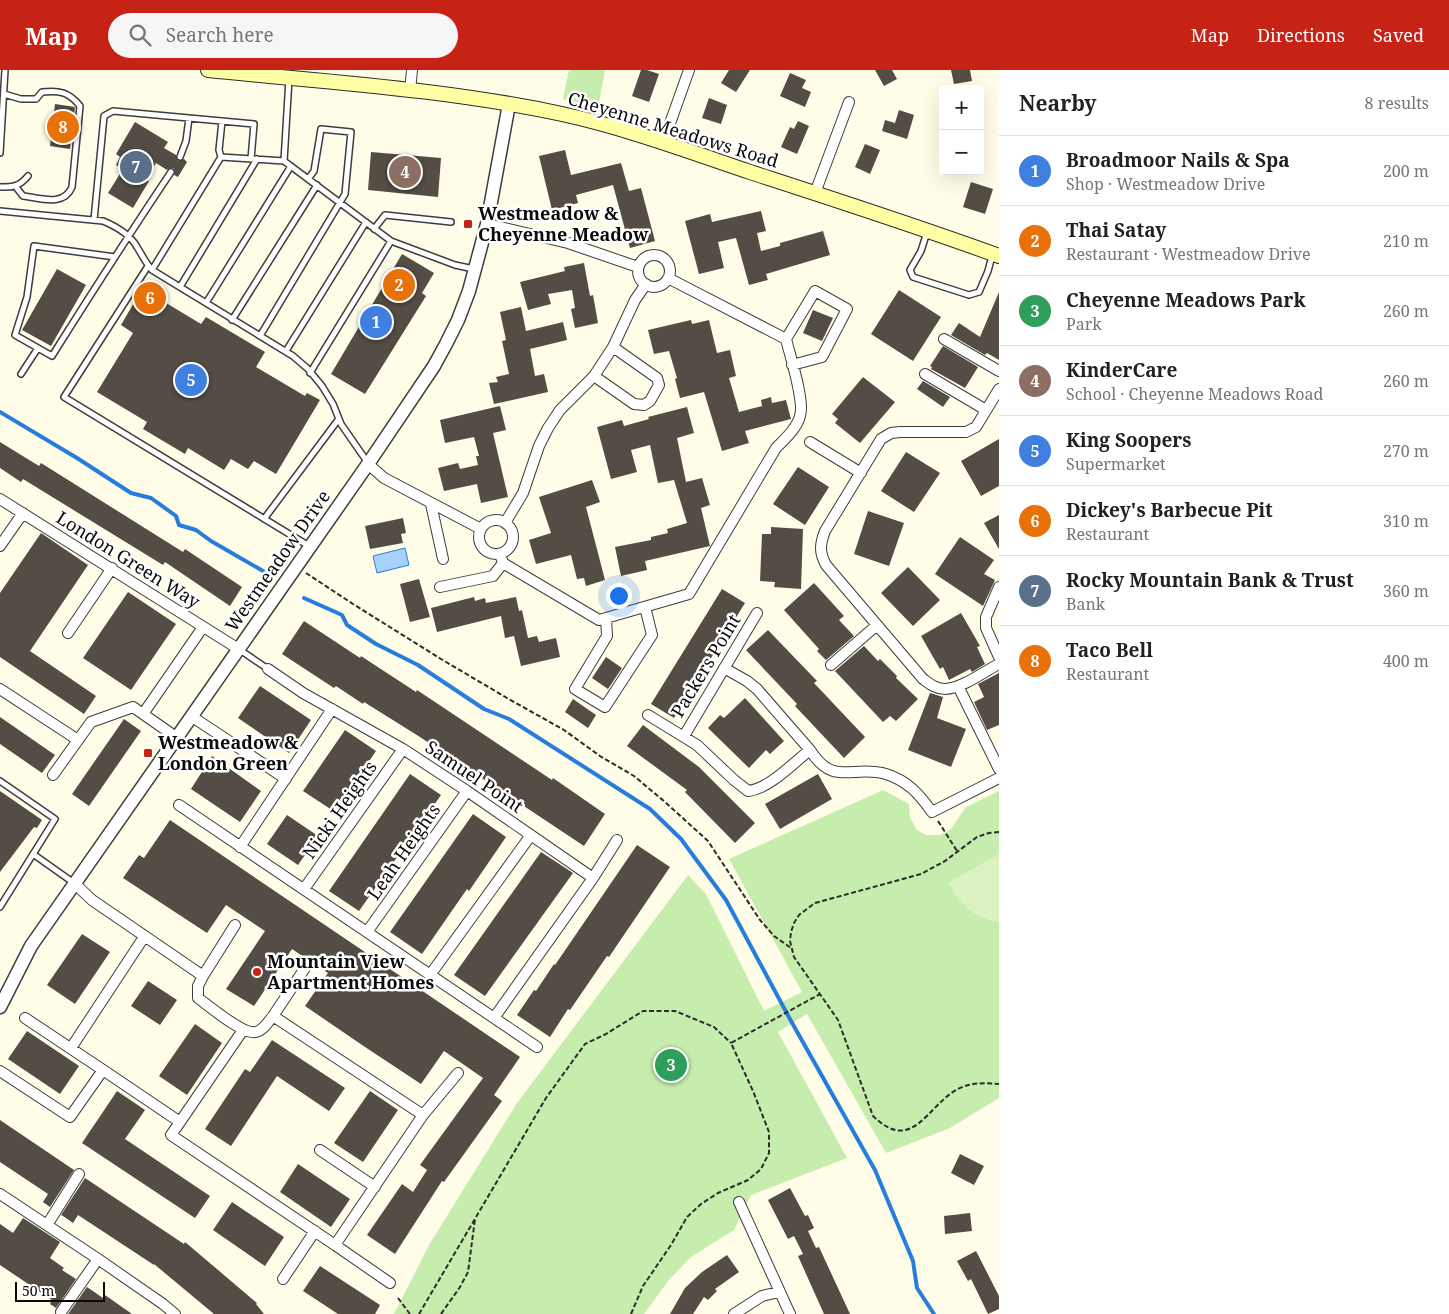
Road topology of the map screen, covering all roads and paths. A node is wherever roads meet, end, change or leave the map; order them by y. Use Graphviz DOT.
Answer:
graph roads {
  1 [pos="5,70"];
  2 [pos="208,70"];
  3 [pos="412,70"];
  4 [pos="689,70"];
  5 [pos="290,78"];
  6 [pos="410,90"];
  7 [pos="4,94"];
  8 [pos="849,102"];
  9 [pos="509,104"];
  10 [pos="1,112"];
  11 [pos="189,118"];
  12 [pos="222,121"];
  13 [pos="663,143"];
  14 [pos="0,153"];
  15 [pos="180,157"];
  16 [pos="221,157"];
  17 [pos="251,159"];
  18 [pos="257,159"];
  19 [pos="284,161"];
  20 [pos="291,166"];
  21 [pos="171,172"];
  22 [pos="28,176"];
  23 [pos="308,179"];
  24 [pos="317,185"];
  25 [pos="0,187"];
  26 [pos="16,187"];
  27 [pos="815,194"];
  28 [pos="340,203"];
  29 [pos="0,211"];
  30 [pos="94,220"];
  31 [pos="366,222"];
  32 [pos="451,222"];
  33 [pos="487,224"];
  34 [pos="374,228"];
  35 [pos="927,232"];
  36 [pos="128,236"];
  37 [pos="391,241"];
  38 [pos="996,255"];
  39 [pos="115,257"];
  40 [pos="638,267"];
  41 [pos="150,268"];
  42 [pos="475,269"];
  43 [pos="668,278"];
  44 [pos="646,284"];
  45 [pos="180,287"];
  46 [pos="206,303"];
  47 [pos="232,320"];
  48 [pos="260,336"];
  49 [pos="786,338"];
  50 [pos="944,339"];
  51 [pos="613,347"];
  52 [pos="38,348"];
  53 [pos="286,351"];
  54 [pos="792,365"];
  55 [pos="999,371"];
  56 [pos="310,373"];
  57 [pos="21,374"];
  58 [pos="925,374"];
  59 [pos="594,376"];
  60 [pos="999,389"];
  61 [pos="986,410"];
  62 [pos="338,420"];
  63 [pos="810,442"];
  64 [pos="368,464"];
  65 [pos="860,473"];
  66 [pos="0,499"];
  67 [pos="431,504"];
  68 [pos="23,513"];
  69 [pos="264,519"];
  70 [pos="505,523"];
  71 [pos="480,529"];
  72 [pos="0,546"];
  73 [pos="310,546"];
  74 [pos="502,558"];
  75 [pos="443,559"];
  76 [pos="296,566"];
  77 [pos="112,568"];
  78 [pos="440,587"];
  79 [pos="999,587"];
  80 [pos="645,606"];
  81 [pos="757,613"];
  82 [pos="606,618"];
  83 [pos="877,625"];
  84 [pos="203,626"];
  85 [pos="68,633"];
  86 [pos="238,648"];
  87 [pos="999,657"];
  88 [pos="999,664"];
  89 [pos="831,666"];
  90 [pos="724,668"];
  91 [pos="268,669"];
  92 [pos="958,686"];
  93 [pos="0,689"];
  94 [pos="332,710"];
  95 [pos="144,714"];
  96 [pos="648,715"];
  97 [pos="190,716"];
  98 [pos="684,736"];
  99 [pos="176,737"];
  100 [pos="78,740"];
  101 [pos="403,749"];
  102 [pos="810,750"];
  103 [pos="999,769"];
  104 [pos="53,776"];
  105 [pos="999,778"];
  106 [pos="286,779"];
  107 [pos="0,782"];
  108 [pos="467,791"];
  109 [pos="179,805"];
  110 [pos="932,812"];
  111 [pos="999,832"];
  112 [pos="531,835"];
  113 [pos="617,840"];
  114 [pos="240,846"];
  115 [pos="957,851"];
  116 [pos="33,854"];
  117 [pos="593,878"];
  118 [pos="74,883"];
  119 [pos="304,889"];
  120 [pos="0,907"];
  121 [pos="235,925"];
  122 [pos="367,932"];
  123 [pos="144,937"];
  124 [pos="791,948"];
  125 [pos="305,968"];
  126 [pos="430,975"];
  127 [pos="203,976"];
  128 [pos="820,994"];
  129 [pos="0,1007"];
  130 [pos="273,1016"];
  131 [pos="25,1018"];
  132 [pos="494,1018"];
  133 [pos="244,1030"];
  134 [pos="731,1043"];
  135 [pos="537,1047"];
  136 [pos="71,1048"];
  137 [pos="0,1070"];
  138 [pos="103,1070"];
  139 [pos="458,1073"];
  140 [pos="999,1084"];
  141 [pos="423,1115"];
  142 [pos="180,1122"];
  143 [pos="320,1150"];
  144 [pos="79,1174"];
  145 [pos="375,1187"];
  146 [pos="0,1194"];
  147 [pos="739,1202"];
  148 [pos="475,1217"];
  149 [pos="47,1225"];
  150 [pos="315,1231"];
  151 [pos="335,1245"];
  152 [pos="98,1259"];
  153 [pos="284,1279"];
  154 [pos="390,1283"];
  155 [pos="779,1292"];
  156 [pos="398,1298"];
  157 [pos="61,1312"];
  158 [pos="175,1314"];
  159 [pos="410,1314"];
  160 [pos="419,1314"];
  161 [pos="441,1314"];
  162 [pos="630,1314"];
  163 [pos="734,1314"];
  164 [pos="790,1314"];
  1 -- 7 [label="lane"];
  2 -- 5 [label="main road, Cheyenne Meadows Road"];
  3 -- 6 [label="street"];
  4 -- 13 [label="street"];
  5 -- 6 [label="main road, Cheyenne Meadows Road"];
  5 -- 19 [label="lane"];
  6 -- 9 [label="main road, Cheyenne Meadows Road"];
  7 -- 10 [label="lane"];
  7 -- 26 [label="lane"];
  8 -- 27 [label="street"];
  9 -- 13 [label="main road, Cheyenne Meadows Road"];
  9 -- 33 [label="street, Westmeadow Drive"];
  10 -- 14 [label="lane"];
  11 -- 12 [label="lane"];
  11 -- 15 [label="lane"];
  11 -- 30 [label="lane"];
  12 -- 16 [label="lane"];
  12 -- 17 [label="lane"];
  13 -- 27 [label="main road, Cheyenne Meadows Road"];
  16 -- 17 [label="lane"];
  16 -- 41 [label="lane"];
  17 -- 18 [label="lane"];
  18 -- 19 [label="lane"];
  18 -- 45 [label="lane"];
  19 -- 20 [label="lane"];
  20 -- 23 [label="lane"];
  20 -- 46 [label="lane"];
  21 -- 36 [label="lane"];
  22 -- 26 [label="lane"];
  23 -- 24 [label="lane"];
  23 -- 28 [label="lane"];
  24 -- 28 [label="lane"];
  24 -- 47 [label="lane"];
  25 -- 26 [label="lane"];
  27 -- 35 [label="main road, Cheyenne Meadows Road"];
  28 -- 31 [label="lane"];
  28 -- 48 [label="lane"];
  29 -- 30 [label="lane"];
  30 -- 36 [label="lane"];
  31 -- 34 [label="lane"];
  31 -- 53 [label="lane"];
  32 -- 34 [label="lane"];
  33 -- 40 [label="street"];
  33 -- 42 [label="street, Westmeadow Drive"];
  34 -- 37 [label="lane"];
  35 -- 38 [label="main road, Cheyenne Meadows Road"];
  35 -- 38 [label="lane"];
  36 -- 39 [label="lane"];
  36 -- 41 [label="lane"];
  37 -- 42 [label="lane"];
  37 -- 56 [label="lane"];
  39 -- 52 [label="lane"];
  39 -- 52 [label="lane"];
  40 -- 43 [label="street"];
  40 -- 44 [label="street"];
  41 -- 45 [label="lane"];
  41 -- 69 [label="lane"];
  42 -- 64 [label="street, Westmeadow Drive"];
  43 -- 44 [label="street"];
  43 -- 49 [label="street"];
  44 -- 51 [label="street"];
  45 -- 46 [label="lane"];
  46 -- 47 [label="lane"];
  47 -- 48 [label="lane"];
  48 -- 53 [label="lane"];
  49 -- 54 [label="street"];
  49 -- 54 [label="street"];
  50 -- 55 [label="street"];
  51 -- 59 [label="street"];
  51 -- 59 [label="street"];
  52 -- 57 [label="lane"];
  53 -- 56 [label="lane"];
  54 -- 80 [label="street"];
  56 -- 62 [label="lane"];
  58 -- 61 [label="street"];
  59 -- 70 [label="street"];
  60 -- 61 [label="street"];
  61 -- 65 [label="street"];
  62 -- 64 [label="lane"];
  62 -- 69 [label="lane"];
  63 -- 65 [label="street"];
  64 -- 67 [label="street"];
  64 -- 73 [label="street, Westmeadow Drive"];
  65 -- 83 [label="street"];
  66 -- 68 [label="street, London Green Way"];
  67 -- 71 [label="street"];
  67 -- 75 [label="street"];
  68 -- 72 [label="street"];
  68 -- 77 [label="street, London Green Way"];
  69 -- 73 [label="lane"];
  70 -- 71 [label="street"];
  70 -- 74 [label="street"];
  71 -- 74 [label="street"];
  73 -- 76 [label="street, Westmeadow Drive"];
  74 -- 78 [label="street"];
  74 -- 82 [label="street"];
  76 -- 86 [label="street, Westmeadow Drive"];
  76 -- 124 [label="path"];
  77 -- 84 [label="street, London Green Way"];
  77 -- 85 [label="street"];
  79 -- 87 [label="street"];
  80 -- 82 [label="street"];
  80 -- 82 [label="street"];
  81 -- 90 [label="street, Packers Point"];
  83 -- 89 [label="street"];
  83 -- 92 [label="street"];
  84 -- 86 [label="street, London Green Way"];
  84 -- 95 [label="street"];
  86 -- 91 [label="lane"];
  86 -- 97 [label="street, Westmeadow Drive"];
  88 -- 92 [label="street"];
  90 -- 98 [label="street, Packers Point"];
  90 -- 102 [label="street"];
  91 -- 94 [label="street, Samuel Point"];
  92 -- 103 [label="street"];
  93 -- 100 [label="street"];
  94 -- 101 [label="street, Samuel Point"];
  94 -- 106 [label="street"];
  95 -- 99 [label="street"];
  95 -- 100 [label="street"];
  96 -- 98 [label="street"];
  97 -- 99 [label="street, Westmeadow Drive"];
  97 -- 106 [label="street"];
  98 -- 102 [label="street"];
  99 -- 118 [label="street, Westmeadow Drive"];
  100 -- 104 [label="street"];
  101 -- 108 [label="street, Samuel Point"];
  101 -- 119 [label="street, Nicki Heights"];
  102 -- 110 [label="street"];
  105 -- 110 [label="street"];
  106 -- 114 [label="street"];
  107 -- 116 [label="lane"];
  108 -- 112 [label="street, Samuel Point"];
  108 -- 122 [label="street, Leah Heights"];
  109 -- 114 [label="street"];
  110 -- 115 [label="path"];
  111 -- 115 [label="path"];
  112 -- 117 [label="street, Samuel Point"];
  112 -- 126 [label="street"];
  113 -- 117 [label="street"];
  114 -- 119 [label="street"];
  115 -- 124 [label="path"];
  116 -- 118 [label="lane"];
  116 -- 120 [label="lane"];
  117 -- 132 [label="street"];
  118 -- 123 [label="street"];
  118 -- 129 [label="street, Westmeadow Drive"];
  119 -- 122 [label="street"];
  121 -- 127 [label="street"];
  122 -- 126 [label="street"];
  123 -- 127 [label="street"];
  123 -- 136 [label="street"];
  124 -- 128 [label="path"];
  125 -- 130 [label="street"];
  126 -- 132 [label="street"];
  127 -- 133 [label="street"];
  128 -- 134 [label="path"];
  128 -- 140 [label="path"];
  130 -- 133 [label="street"];
  130 -- 141 [label="street"];
  131 -- 136 [label="street"];
  132 -- 135 [label="street"];
  133 -- 142 [label="street"];
  134 -- 148 [label="path"];
  134 -- 162 [label="path"];
  136 -- 138 [label="street"];
  137 -- 138 [label="street"];
  138 -- 142 [label="street"];
  139 -- 141 [label="street"];
  141 -- 145 [label="street"];
  142 -- 150 [label="street"];
  143 -- 145 [label="street"];
  144 -- 149 [label="street"];
  145 -- 151 [label="street"];
  146 -- 149 [label="street"];
  147 -- 155 [label="street"];
  148 -- 160 [label="path"];
  148 -- 161 [label="path"];
  149 -- 152 [label="street"];
  150 -- 151 [label="street"];
  150 -- 153 [label="street"];
  151 -- 154 [label="street"];
  152 -- 157 [label="street"];
  152 -- 158 [label="street"];
  155 -- 163 [label="street"];
  155 -- 164 [label="street"];
  156 -- 159 [label="path"];
}
